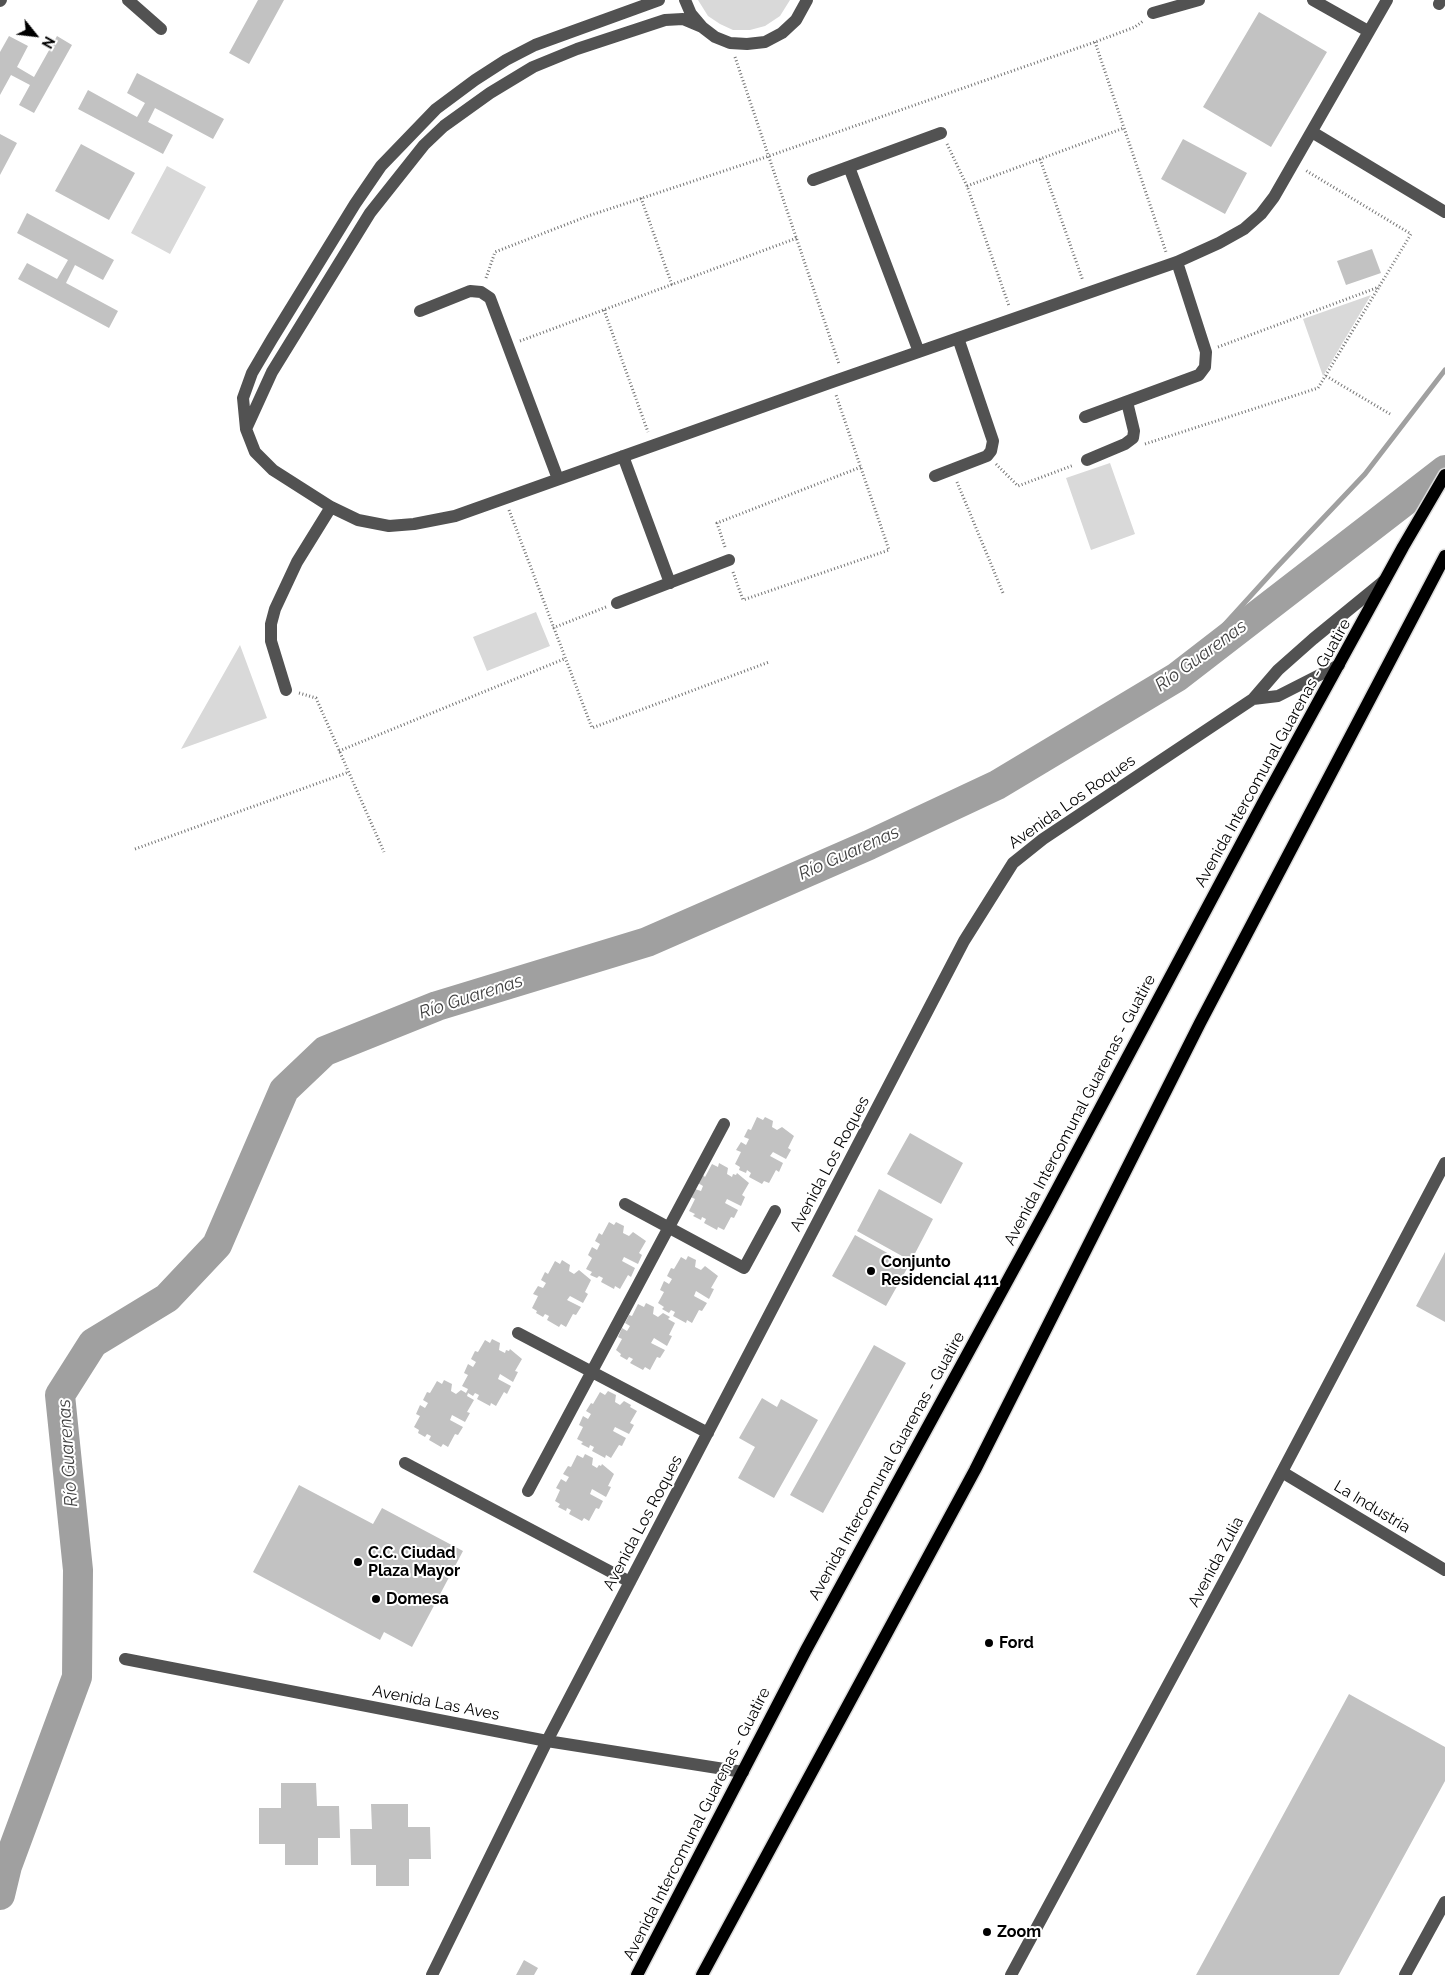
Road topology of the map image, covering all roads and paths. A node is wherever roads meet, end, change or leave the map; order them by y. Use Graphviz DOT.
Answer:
graph roads {
  1 [pos="128,0"];
  2 [pos="659,0"];
  3 [pos="685,0"];
  4 [pos="1199,0"];
  5 [pos="1313,0"];
  6 [pos="1387,0"];
  7 [pos="806,1"];
  8 [pos="1153,13"];
  9 [pos="702,27"];
  10 [pos="161,29"];
  11 [pos="1368,31"];
  12 [pos="1095,42"];
  13 [pos="730,43"];
  14 [pos="1124,128"];
  15 [pos="1312,132"];
  16 [pos="941,133"];
  17 [pos="769,156"];
  18 [pos="1040,159"];
  19 [pos="1294,164"];
  20 [pos="849,167"];
  21 [pos="813,180"];
  22 [pos="967,186"];
  23 [pos="641,198"];
  24 [pos="1445,212"];
  25 [pos="797,238"];
  26 [pos="1173,264"];
  27 [pos="672,285"];
  28 [pos="1379,287"];
  29 [pos="481,292"];
  30 [pos="1088,293"];
  31 [pos="604,310"];
  32 [pos="420,311"];
  33 [pos="1013,319"];
  34 [pos="958,338"];
  35 [pos="508,346"];
  36 [pos="919,352"];
  37 [pos="1206,352"];
  38 [pos="1326,376"];
  39 [pos="838,380"];
  40 [pos="1127,402"];
  41 [pos="1390,414"];
  42 [pos="1085,417"];
  43 [pos="246,429"];
  44 [pos="1133,438"];
  45 [pos="653,446"];
  46 [pos="623,456"];
  47 [pos="987,456"];
  48 [pos="1086,460"];
  49 [pos="861,467"];
  50 [pos="952,470"];
  51 [pos="1445,475"];
  52 [pos="935,476"];
  53 [pos="558,480"];
  54 [pos="505,498"];
  55 [pos="331,507"];
  56 [pos="1445,556"];
  57 [pos="729,560"];
  58 [pos="1386,579"];
  59 [pos="670,583"];
  60 [pos="1003,593"];
  61 [pos="616,602"];
  62 [pos="553,628"];
  63 [pos="564,659"];
  64 [pos="769,662"];
  65 [pos="1339,665"];
  66 [pos="286,690"];
  67 [pos="1253,699"];
  68 [pos="339,751"];
  69 [pos="348,772"];
  70 [pos="135,849"];
  71 [pos="384,852"];
  72 [pos="724,1124"];
  73 [pos="1445,1163"];
  74 [pos="625,1204"];
  75 [pos="775,1210"];
  76 [pos="668,1227"];
  77 [pos="518,1333"];
  78 [pos="591,1373"];
  79 [pos="708,1433"];
  80 [pos="405,1463"];
  81 [pos="1282,1472"];
  82 [pos="528,1491"];
  83 [pos="1445,1570"];
  84 [pos="630,1582"];
  85 [pos="125,1659"];
  86 [pos="547,1741"];
  87 [pos="743,1772"];
  88 [pos="1445,1902"];
  89 [pos="432,1975"];
  90 [pos="637,1975"];
  91 [pos="702,1975"];
  92 [pos="1011,1975"];
  93 [pos="1405,1975"];
  1 -- 10 [label="street"];
  2 -- 43 [label="street"];
  3 -- 9 [label="street"];
  4 -- 8 [label="street"];
  5 -- 11 [label="street"];
  6 -- 11 [label="street"];
  7 -- 13 [label="street"];
  8 -- 12 [label="path"];
  9 -- 13 [label="street"];
  9 -- 43 [label="street"];
  11 -- 15 [label="street"];
  12 -- 14 [label="path"];
  12 -- 17 [label="path"];
  13 -- 17 [label="path"];
  14 -- 18 [label="path"];
  14 -- 26 [label="path"];
  15 -- 19 [label="street"];
  15 -- 24 [label="street"];
  16 -- 20 [label="street"];
  16 -- 22 [label="path"];
  17 -- 23 [label="path"];
  17 -- 25 [label="path"];
  18 -- 22 [label="path"];
  18 -- 30 [label="path"];
  19 -- 26 [label="street"];
  19 -- 28 [label="path"];
  20 -- 21 [label="street"];
  20 -- 36 [label="street"];
  22 -- 33 [label="path"];
  23 -- 27 [label="path"];
  23 -- 29 [label="path"];
  25 -- 27 [label="path"];
  25 -- 39 [label="path"];
  26 -- 30 [label="street"];
  26 -- 37 [label="street"];
  27 -- 31 [label="path"];
  28 -- 37 [label="path"];
  28 -- 38 [label="path"];
  29 -- 32 [label="street"];
  29 -- 35 [label="street"];
  30 -- 33 [label="street"];
  31 -- 35 [label="path"];
  31 -- 45 [label="path"];
  33 -- 34 [label="street"];
  34 -- 36 [label="street"];
  34 -- 47 [label="street"];
  35 -- 53 [label="street"];
  36 -- 39 [label="street"];
  37 -- 40 [label="street"];
  38 -- 41 [label="path"];
  38 -- 44 [label="path"];
  39 -- 45 [label="street"];
  39 -- 49 [label="path"];
  40 -- 42 [label="street"];
  40 -- 44 [label="street"];
  43 -- 55 [label="street"];
  44 -- 48 [label="street"];
  45 -- 46 [label="street"];
  46 -- 53 [label="street"];
  46 -- 59 [label="street"];
  47 -- 48 [label="path"];
  47 -- 50 [label="street"];
  49 -- 57 [label="path"];
  49 -- 57 [label="path"];
  50 -- 52 [label="street"];
  50 -- 60 [label="path"];
  51 -- 58 [label="main road, Avenida Intercomunal Guarenas - Guatire"];
  53 -- 54 [label="street"];
  54 -- 55 [label="street"];
  54 -- 62 [label="path"];
  55 -- 66 [label="street"];
  56 -- 91 [label="main road"];
  57 -- 59 [label="street"];
  58 -- 65 [label="main road, Avenida Intercomunal Guarenas - Guatire"];
  58 -- 67 [label="street, Avenida Los Roques"];
  59 -- 61 [label="street"];
  61 -- 62 [label="path"];
  62 -- 63 [label="path"];
  63 -- 64 [label="path"];
  63 -- 68 [label="path"];
  65 -- 67 [label="street, Avenida Los Roques"];
  65 -- 87 [label="main road, Avenida Intercomunal Guarenas - Guatire"];
  66 -- 68 [label="path"];
  67 -- 79 [label="street, Avenida Los Roques"];
  68 -- 69 [label="path"];
  69 -- 70 [label="path"];
  69 -- 71 [label="path"];
  72 -- 76 [label="street"];
  73 -- 81 [label="street, Avenida Zulia"];
  74 -- 76 [label="street"];
  75 -- 76 [label="street"];
  76 -- 78 [label="street"];
  77 -- 78 [label="street"];
  78 -- 79 [label="street"];
  78 -- 82 [label="street"];
  79 -- 84 [label="street, Avenida Los Roques"];
  80 -- 84 [label="street"];
  81 -- 83 [label="street, La Industria"];
  81 -- 92 [label="street, Avenida Zulia"];
  84 -- 86 [label="street, Avenida Los Roques"];
  85 -- 86 [label="street, Avenida Las Aves"];
  86 -- 87 [label="street, Avenida Las Aves"];
  86 -- 89 [label="street, Avenida Los Roques"];
  87 -- 90 [label="main road, Avenida Intercomunal Guarenas - Guatire"];
  88 -- 93 [label="street"];
}
